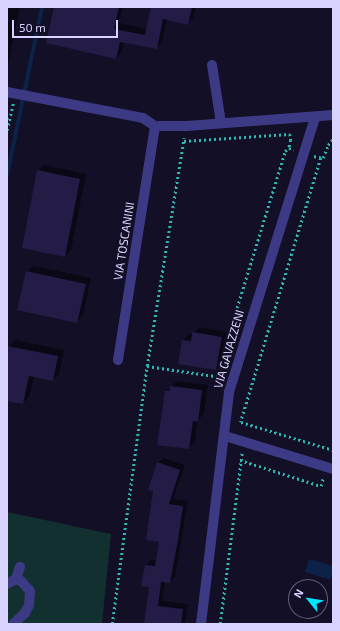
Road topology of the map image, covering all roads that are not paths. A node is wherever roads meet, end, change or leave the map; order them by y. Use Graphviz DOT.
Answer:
graph roads {
  1 [pos="212,65"];
  2 [pos="13,93"];
  3 [pos="333,115"];
  4 [pos="315,117"];
  5 [pos="221,123"];
  6 [pos="155,126"];
  7 [pos="118,360"];
  8 [pos="225,436"];
  9 [pos="333,469"];
  10 [pos="20,566"];
  11 [pos="16,579"];
  12 [pos="7,584"];
  13 [pos="7,618"];
  14 [pos="204,623"];
  15 [pos="13,624"];
  1 -- 5 [label="street"];
  2 -- 6 [label="street"];
  3 -- 4 [label="street"];
  4 -- 5 [label="street"];
  4 -- 8 [label="street, VIA GAVAZZENI"];
  5 -- 6 [label="street"];
  6 -- 7 [label="street, VIA TOSCANINI"];
  8 -- 9 [label="street"];
  8 -- 14 [label="street, VIA GAVAZZENI"];
  10 -- 11 [label="street"];
  11 -- 12 [label="street"];
  11 -- 15 [label="street"];
  13 -- 15 [label="street"];
}
